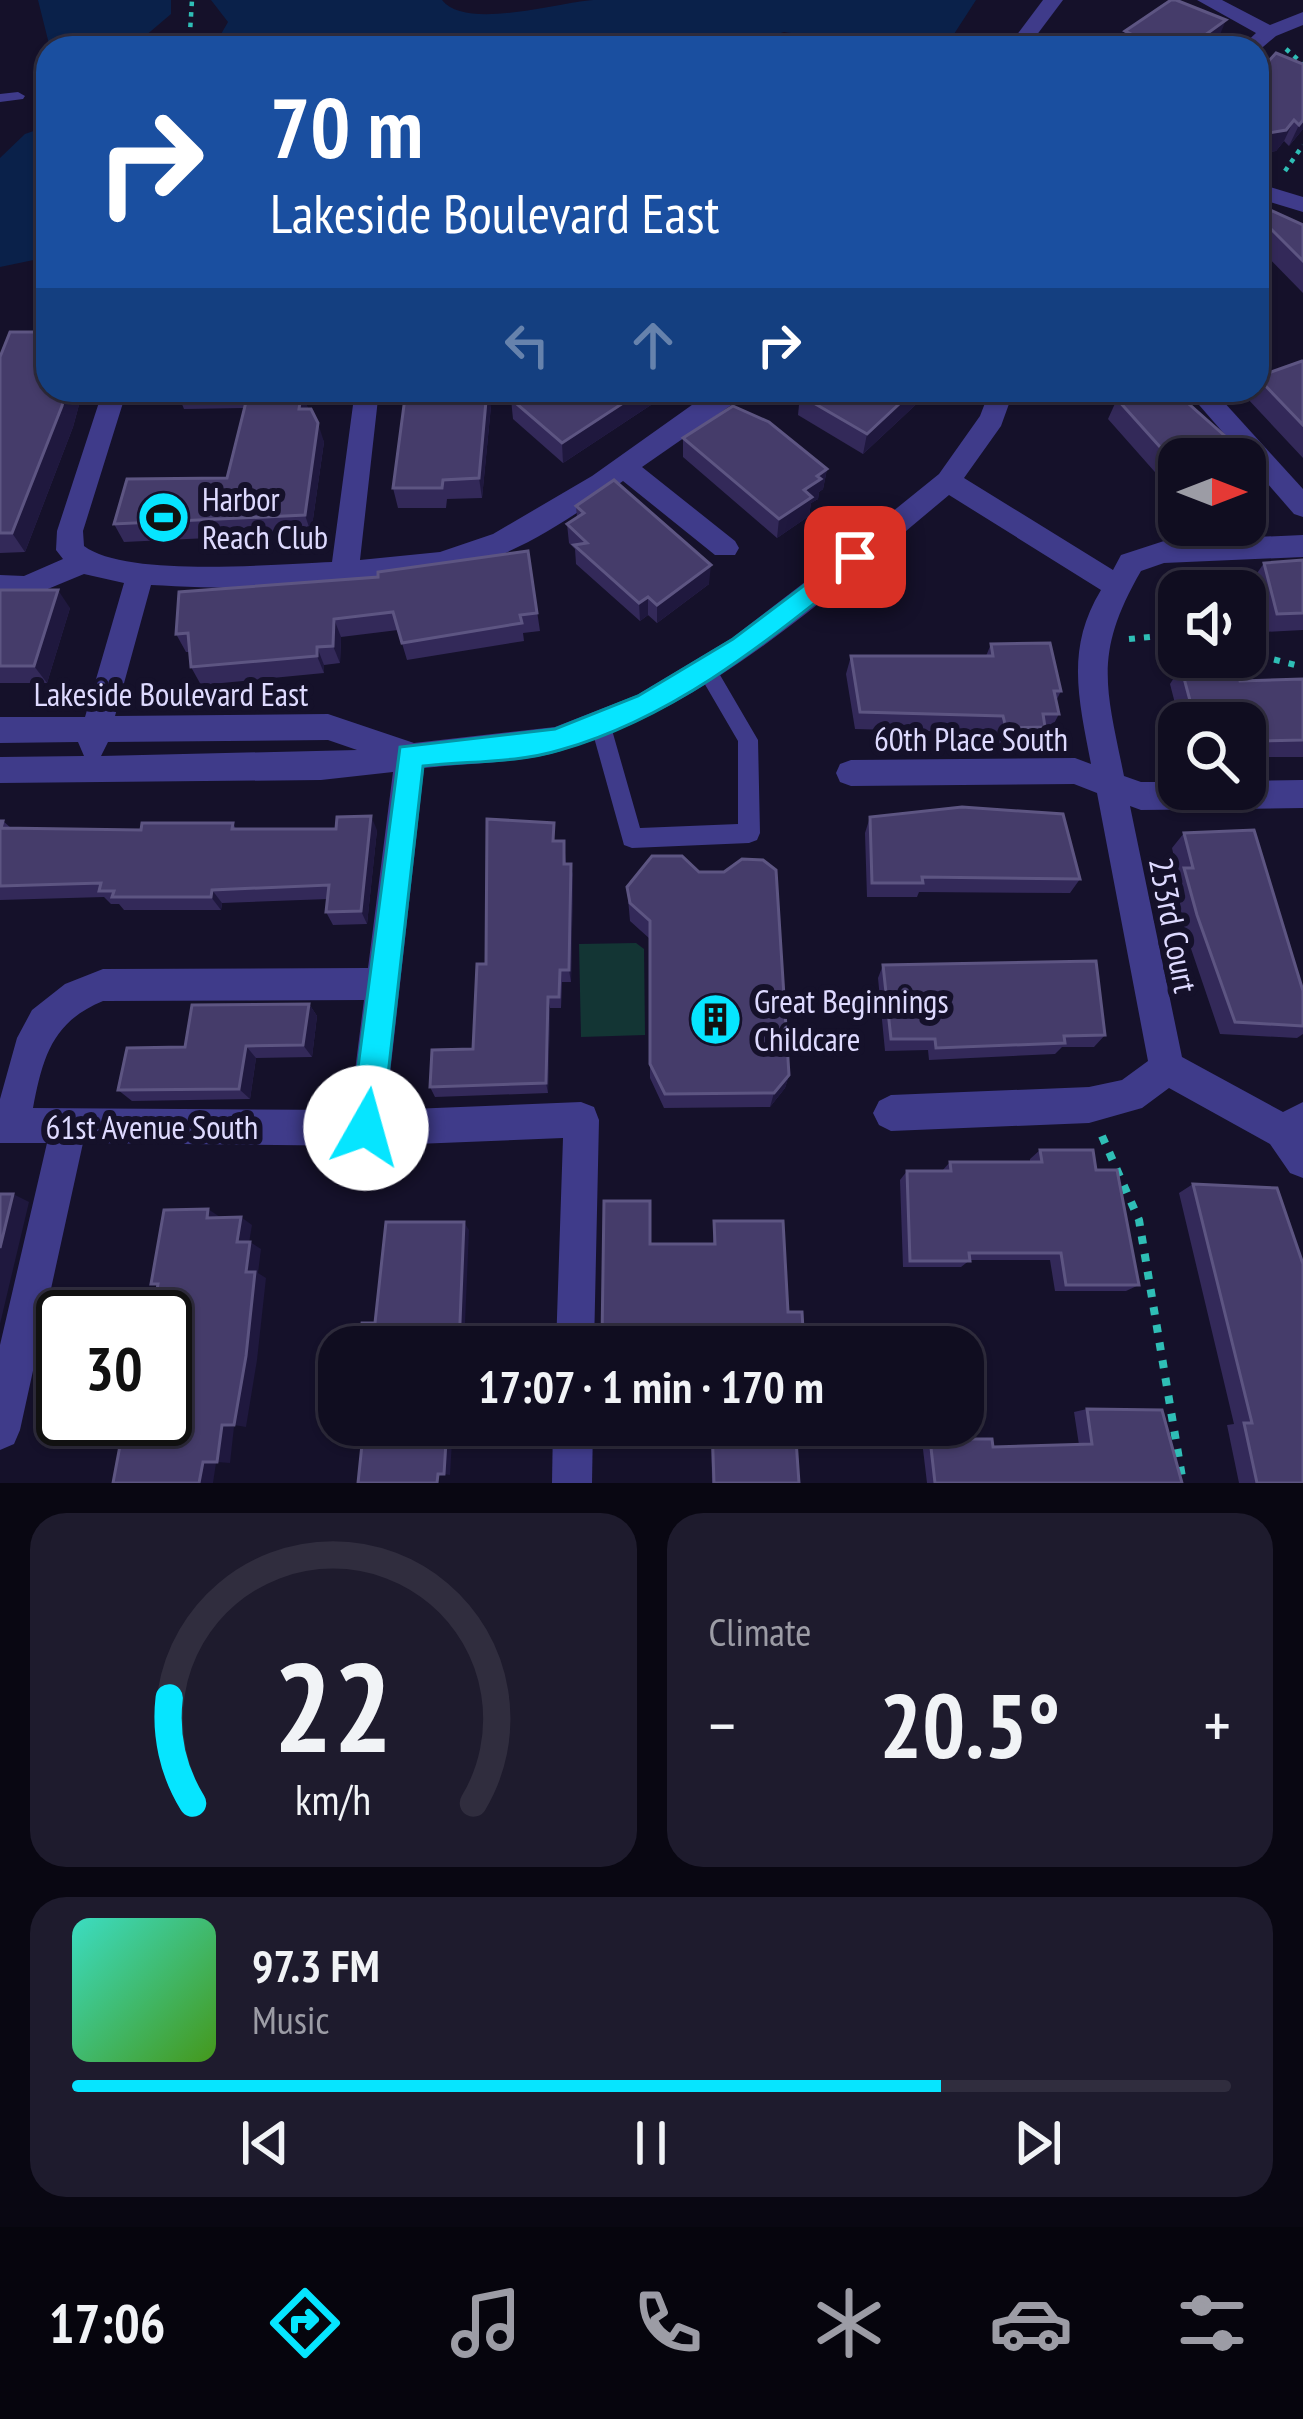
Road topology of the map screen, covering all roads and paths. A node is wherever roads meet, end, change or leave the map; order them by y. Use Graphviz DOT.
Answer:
graph roads {
  1 [pos="192,0"];
  2 [pos="1053,0"];
  3 [pos="1207,0"];
  4 [pos="1248,0"];
  5 [pos="1286,24"];
  6 [pos="190,36"];
  7 [pos="1026,36"];
  8 [pos="18,96"];
  9 [pos="0,98"];
  10 [pos="1269,194"];
  11 [pos="1303,206"];
  12 [pos="111,402"];
  13 [pos="366,402"];
  14 [pos="713,402"];
  15 [pos="998,402"];
  16 [pos="1209,402"];
  17 [pos="621,465"];
  18 [pos="948,481"];
  19 [pos="1303,507"];
  20 [pos="1303,546"];
  21 [pos="724,548"];
  22 [pos="77,556"];
  23 [pos="345,570"];
  24 [pos="140,575"];
  25 [pos="0,586"];
  26 [pos="1117,586"];
  27 [pos="1097,637"];
  28 [pos="1158,638"];
  29 [pos="1266,657"];
  30 [pos="1303,667"];
  31 [pos="706,669"];
  32 [pos="600,723"];
  33 [pos="97,729"];
  34 [pos="0,730"];
  35 [pos="410,755"];
  36 [pos="0,770"];
  37 [pos="86,770"];
  38 [pos="851,773"];
  39 [pos="1110,782"];
  40 [pos="1303,794"];
  41 [pos="383,984"];
  42 [pos="1167,1068"];
  43 [pos="1089,1105"];
  44 [pos="891,1113"];
  45 [pos="6,1126"];
  46 [pos="69,1126"];
  47 [pos="366,1128"];
  48 [pos="1296,1137"];
  49 [pos="576,1326"];
  50 [pos="0,1430"];
  51 [pos="573,1446"];
  52 [pos="572,1483"];
  53 [pos="1183,1483"];
  1 -- 6 [label="path"];
  2 -- 7 [label="street"];
  3 -- 5 [label="street"];
  4 -- 5 [label="street"];
  8 -- 9 [label="lane"];
  10 -- 11 [label="street"];
  12 -- 22 [label="street"];
  13 -- 23 [label="street"];
  14 -- 17 [label="street"];
  15 -- 18 [label="street, Lakeside Boulevard East"];
  16 -- 19 [label="street"];
  17 -- 21 [label="street"];
  17 -- 23 [label="street"];
  18 -- 26 [label="street"];
  18 -- 31 [label="street, Lakeside Boulevard East"];
  20 -- 26 [label="street"];
  22 -- 24 [label="street"];
  22 -- 25 [label="street"];
  23 -- 24 [label="street"];
  24 -- 33 [label="street"];
  26 -- 27 [label="street, 253rd Court"];
  27 -- 28 [label="path"];
  27 -- 39 [label="street, 253rd Court"];
  29 -- 30 [label="path"];
  31 -- 32 [label="street, Lakeside Boulevard East"];
  31 -- 32 [label="lane"];
  32 -- 35 [label="street, Lakeside Boulevard East"];
  33 -- 34 [label="street, Lakeside Boulevard East"];
  33 -- 35 [label="street, Lakeside Boulevard East"];
  33 -- 37 [label="street"];
  35 -- 37 [label="street, Lakeside Boulevard East"];
  35 -- 41 [label="street"];
  36 -- 37 [label="street, Lakeside Boulevard East"];
  38 -- 39 [label="street, 60th Place South"];
  39 -- 40 [label="street, 60th Place South"];
  39 -- 42 [label="street, 253rd Court"];
  41 -- 45 [label="street"];
  41 -- 47 [label="street"];
  42 -- 43 [label="street"];
  42 -- 48 [label="street"];
  43 -- 44 [label="street"];
  43 -- 53 [label="path"];
  45 -- 46 [label="street, 61st Avenue South"];
  46 -- 47 [label="street, 61st Avenue South"];
  46 -- 50 [label="street"];
  47 -- 49 [label="street, 61st Avenue South"];
  51 -- 52 [label="street"];
}
